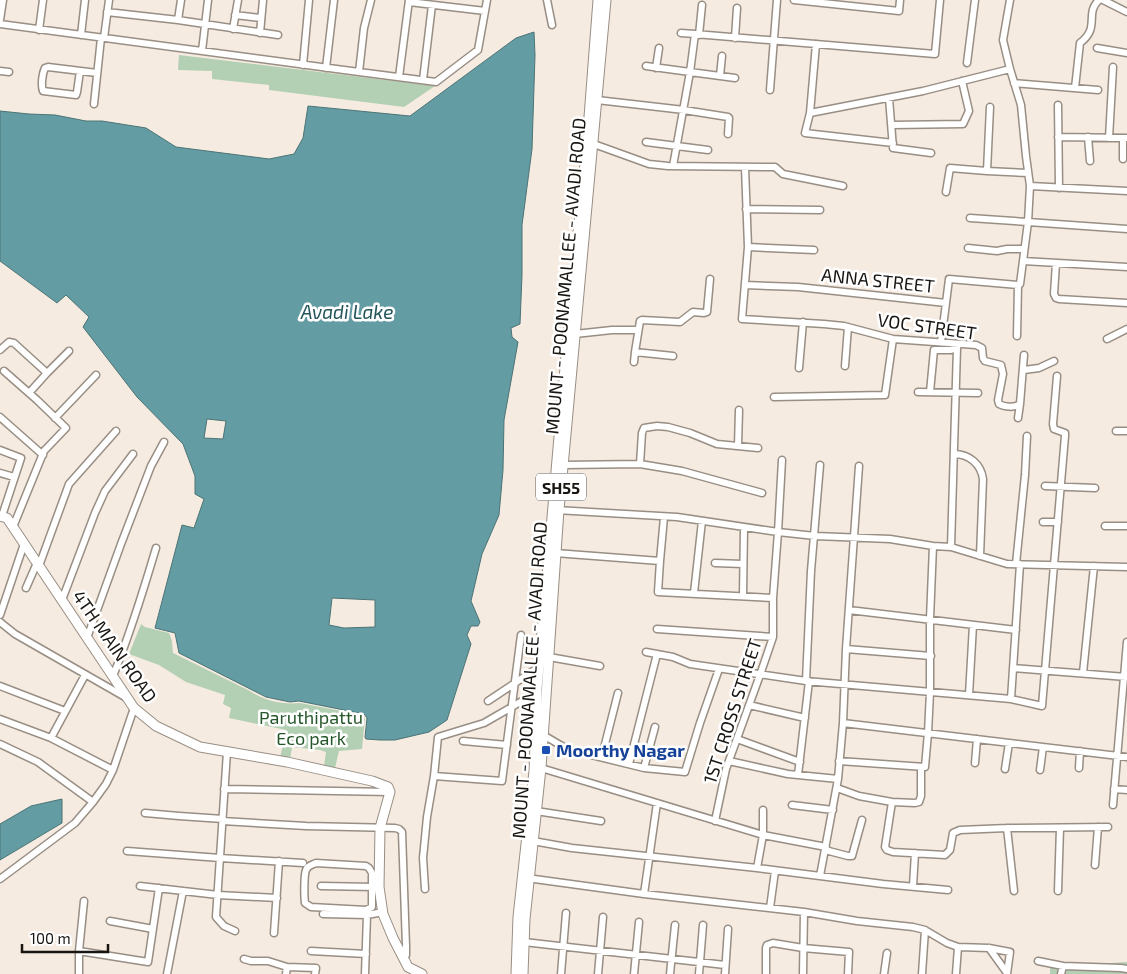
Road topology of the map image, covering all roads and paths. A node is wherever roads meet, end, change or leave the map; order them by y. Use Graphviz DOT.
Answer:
graph roads {
  1 [pos="3,0"];
  2 [pos="43,0"];
  3 [pos="85,0"];
  4 [pos="109,0"];
  5 [pos="182,0"];
  6 [pos="208,0"];
  7 [pos="238,0"];
  8 [pos="263,0"];
  9 [pos="308,0"];
  10 [pos="334,0"];
  11 [pos="371,0"];
  12 [pos="487,0"];
  13 [pos="547,0"];
  14 [pos="598,0"];
  15 [pos="606,0"];
  16 [pos="777,0"];
  17 [pos="794,0"];
  18 [pos="900,0"];
  19 [pos="940,0"];
  20 [pos="975,0"];
  21 [pos="1010,0"];
  22 [pos="1101,0"];
  23 [pos="409,1"];
  24 [pos="432,5"];
  25 [pos="702,5"];
  26 [pos="738,8"];
  27 [pos="485,11"];
  28 [pos="107,12"];
  29 [pos="1127,12"];
  30 [pos="235,15"];
  31 [pos="261,18"];
  32 [pos="0,20"];
  33 [pos="178,20"];
  34 [pos="0,24"];
  35 [pos="206,24"];
  36 [pos="552,26"];
  37 [pos="233,28"];
  38 [pos="39,30"];
  39 [pos="260,32"];
  40 [pos="681,33"];
  41 [pos="81,35"];
  42 [pos="278,35"];
  43 [pos="697,35"];
  44 [pos="102,38"];
  45 [pos="735,38"];
  46 [pos="774,41"];
  47 [pos="816,44"];
  48 [pos="659,48"];
  49 [pos="1097,48"];
  50 [pos="202,52"];
  51 [pos="1127,53"];
  52 [pos="722,56"];
  53 [pos="967,63"];
  54 [pos="304,65"];
  55 [pos="646,66"];
  56 [pos="1113,67"];
  57 [pos="326,68"];
  58 [pos="656,68"];
  59 [pos="1010,69"];
  60 [pos="0,71"];
  61 [pos="80,71"];
  62 [pos="9,72"];
  63 [pos="359,72"];
  64 [pos="690,72"];
  65 [pos="97,73"];
  66 [pos="720,76"];
  67 [pos="399,77"];
  68 [pos="735,78"];
  69 [pos="423,80"];
  70 [pos="962,81"];
  71 [pos="1014,83"];
  72 [pos="1075,88"];
  73 [pos="770,90"];
  74 [pos="1098,90"];
  75 [pos="889,98"];
  76 [pos="597,100"];
  77 [pos="94,104"];
  78 [pos="1058,105"];
  79 [pos="990,107"];
  80 [pos="684,110"];
  81 [pos="810,113"];
  82 [pos="892,125"];
  83 [pos="728,134"];
  84 [pos="1058,137"];
  85 [pos="1088,137"];
  86 [pos="1109,138"];
  87 [pos="1125,138"];
  88 [pos="590,142"];
  89 [pos="646,142"];
  90 [pos="893,143"];
  91 [pos="677,146"];
  92 [pos="708,150"];
  93 [pos="931,154"];
  94 [pos="1123,159"];
  95 [pos="1090,161"];
  96 [pos="673,166"];
  97 [pos="745,167"];
  98 [pos="987,171"];
  99 [pos="1028,173"];
  100 [pos="843,186"];
  101 [pos="1030,186"];
  102 [pos="1059,188"];
  103 [pos="1127,191"];
  104 [pos="946,192"];
  105 [pos="746,209"];
  106 [pos="820,210"];
  107 [pos="970,218"];
  108 [pos="1028,222"];
  109 [pos="1127,230"];
  110 [pos="748,247"];
  111 [pos="968,248"];
  112 [pos="1024,249"];
  113 [pos="814,250"];
  114 [pos="1023,261"];
  115 [pos="1056,263"];
  116 [pos="1127,267"];
  117 [pos="710,279"];
  118 [pos="745,285"];
  119 [pos="1018,285"];
  120 [pos="946,303"];
  121 [pos="1127,303"];
  122 [pos="803,322"];
  123 [pos="848,327"];
  124 [pos="1127,329"];
  125 [pos="638,330"];
  126 [pos="575,334"];
  127 [pos="1017,336"];
  128 [pos="893,339"];
  129 [pos="1108,340"];
  130 [pos="941,342"];
  131 [pos="957,346"];
  132 [pos="0,350"];
  133 [pos="69,351"];
  134 [pos="635,352"];
  135 [pos="1024,355"];
  136 [pos="673,356"];
  137 [pos="1054,361"];
  138 [pos="634,362"];
  139 [pos="845,366"];
  140 [pos="800,368"];
  141 [pos="1024,370"];
  142 [pos="4,371"];
  143 [pos="47,373"];
  144 [pos="96,375"];
  145 [pos="1056,376"];
  146 [pos="918,392"];
  147 [pos="930,392"];
  148 [pos="956,392"];
  149 [pos="29,393"];
  150 [pos="978,393"];
  151 [pos="774,397"];
  152 [pos="1020,404"];
  153 [pos="739,410"];
  154 [pos="0,417"];
  155 [pos="55,418"];
  156 [pos="1018,418"];
  157 [pos="1116,430"];
  158 [pos="116,431"];
  159 [pos="1127,431"];
  160 [pos="1027,436"];
  161 [pos="164,442"];
  162 [pos="738,446"];
  163 [pos="758,448"];
  164 [pos="0,450"];
  165 [pos="133,454"];
  166 [pos="954,454"];
  167 [pos="43,455"];
  168 [pos="782,460"];
  169 [pos="640,464"];
  170 [pos="564,465"];
  171 [pos="820,465"];
  172 [pos="858,466"];
  173 [pos="0,472"];
  174 [pos="14,478"];
  175 [pos="1045,486"];
  176 [pos="1062,487"];
  177 [pos="1095,488"];
  178 [pos="762,493"];
  179 [pos="556,510"];
  180 [pos="1,516"];
  181 [pos="664,517"];
  182 [pos="702,521"];
  183 [pos="1043,522"];
  184 [pos="1058,522"];
  185 [pos="1105,526"];
  186 [pos="1127,526"];
  187 [pos="13,527"];
  188 [pos="744,527"];
  189 [pos="778,532"];
  190 [pos="815,536"];
  191 [pos="853,538"];
  192 [pos="24,544"];
  193 [pos="933,546"];
  194 [pos="951,547"];
  195 [pos="156,548"];
  196 [pos="555,552"];
  197 [pos="980,556"];
  198 [pos="660,561"];
  199 [pos="715,563"];
  200 [pos="38,564"];
  201 [pos="743,564"];
  202 [pos="1018,564"];
  203 [pos="1054,566"];
  204 [pos="1094,566"];
  205 [pos="1127,567"];
  206 [pos="26,588"];
  207 [pos="694,593"];
  208 [pos="3,596"];
  209 [pos="742,596"];
  210 [pos="773,598"];
  211 [pos="62,600"];
  212 [pos="849,610"];
  213 [pos="0,614"];
  214 [pos="930,619"];
  215 [pos="0,622"];
  216 [pos="973,625"];
  217 [pos="657,629"];
  218 [pos="1016,630"];
  219 [pos="521,636"];
  220 [pos="773,637"];
  221 [pos="87,638"];
  222 [pos="1127,642"];
  223 [pos="846,648"];
  224 [pos="646,652"];
  225 [pos="657,654"];
  226 [pos="931,656"];
  227 [pos="549,657"];
  228 [pos="600,666"];
  229 [pos="539,667"];
  230 [pos="1013,668"];
  231 [pos="719,669"];
  232 [pos="1045,670"];
  233 [pos="1083,673"];
  234 [pos="85,675"];
  235 [pos="760,675"];
  236 [pos="113,676"];
  237 [pos="1126,676"];
  238 [pos="807,681"];
  239 [pos="514,683"];
  240 [pos="845,684"];
  241 [pos="0,686"];
  242 [pos="537,689"];
  243 [pos="930,692"];
  244 [pos="618,693"];
  245 [pos="969,695"];
  246 [pos="128,699"];
  247 [pos="1011,699"];
  248 [pos="488,700"];
  249 [pos="749,705"];
  250 [pos="512,707"];
  251 [pos="134,708"];
  252 [pos="65,711"];
  253 [pos="1124,717"];
  254 [pos="805,718"];
  255 [pos="0,719"];
  256 [pos="843,722"];
  257 [pos="655,727"];
  258 [pos="928,733"];
  259 [pos="543,735"];
  260 [pos="50,738"];
  261 [pos="737,739"];
  262 [pos="977,739"];
  263 [pos="463,741"];
  264 [pos="1009,743"];
  265 [pos="0,744"];
  266 [pos="507,745"];
  267 [pos="1043,747"];
  268 [pos="1080,751"];
  269 [pos="227,752"];
  270 [pos="602,756"];
  271 [pos="1117,756"];
  272 [pos="1127,757"];
  273 [pos="729,761"];
  274 [pos="840,761"];
  275 [pos="800,762"];
  276 [pos="975,763"];
  277 [pos="629,764"];
  278 [pos="921,767"];
  279 [pos="541,768"];
  280 [pos="644,768"];
  281 [pos="1078,768"];
  282 [pos="1005,769"];
  283 [pos="113,770"];
  284 [pos="1040,770"];
  285 [pos="798,775"];
  286 [pos="434,776"];
  287 [pos="838,779"];
  288 [pos="837,788"];
  289 [pos="1114,789"];
  290 [pos="224,790"];
  291 [pos="1127,790"];
  292 [pos="390,792"];
  293 [pos="93,802"];
  294 [pos="892,802"];
  295 [pos="657,804"];
  296 [pos="792,805"];
  297 [pos="1112,805"];
  298 [pos="763,810"];
  299 [pos="833,810"];
  300 [pos="536,811"];
  301 [pos="145,812"];
  302 [pos="222,820"];
  303 [pos="715,820"];
  304 [pos="862,820"];
  305 [pos="601,821"];
  306 [pos="1098,827"];
  307 [pos="380,828"];
  308 [pos="1007,828"];
  309 [pos="1060,828"];
  310 [pos="1108,828"];
  311 [pos="763,835"];
  312 [pos="533,840"];
  313 [pos="825,849"];
  314 [pos="128,850"];
  315 [pos="915,853"];
  316 [pos="650,857"];
  317 [pos="220,858"];
  318 [pos="279,861"];
  319 [pos="303,863"];
  320 [pos="1095,865"];
  321 [pos="757,868"];
  322 [pos="775,870"];
  323 [pos="820,876"];
  324 [pos="526,878"];
  325 [pos="0,879"];
  326 [pos="140,886"];
  327 [pos="321,886"];
  328 [pos="913,886"];
  329 [pos="376,887"];
  330 [pos="158,888"];
  331 [pos="425,889"];
  332 [pos="948,890"];
  333 [pos="183,891"];
  334 [pos="1014,891"];
  335 [pos="1058,891"];
  336 [pos="644,894"];
  337 [pos="218,895"];
  338 [pos="277,898"];
  339 [pos="84,901"];
  340 [pos="770,908"];
  341 [pos="383,912"];
  342 [pos="804,912"];
  343 [pos="566,913"];
  344 [pos="323,914"];
  345 [pos="368,915"];
  346 [pos="603,917"];
  347 [pos="110,921"];
  348 [pos="639,922"];
  349 [pos="703,925"];
  350 [pos="675,926"];
  351 [pos="153,929"];
  352 [pos="728,929"];
  353 [pos="925,930"];
  354 [pos="235,931"];
  355 [pos="274,933"];
  356 [pos="524,942"];
  357 [pos="563,947"];
  358 [pos="958,947"];
  359 [pos="803,948"];
  360 [pos="989,948"];
  361 [pos="79,951"];
  362 [pos="310,951"];
  363 [pos="600,951"];
  364 [pos="887,953"];
  365 [pos="366,954"];
  366 [pos="636,956"];
  367 [pos="244,959"];
  368 [pos="672,960"];
  369 [pos="1038,961"];
  370 [pos="700,963"];
  371 [pos="725,965"];
  372 [pos="1063,966"];
  373 [pos="406,967"];
  374 [pos="1127,969"];
  375 [pos="287,970"];
  376 [pos="1007,973"];
  377 [pos="79,974"];
  378 [pos="167,974"];
  379 [pos="315,974"];
  380 [pos="365,974"];
  381 [pos="422,974"];
  382 [pos="516,974"];
  383 [pos="523,974"];
  384 [pos="561,974"];
  385 [pos="598,974"];
  386 [pos="634,974"];
  387 [pos="670,974"];
  388 [pos="699,974"];
  389 [pos="725,974"];
  390 [pos="766,974"];
  391 [pos="803,974"];
  392 [pos="848,974"];
  393 [pos="884,974"];
  394 [pos="922,974"];
  395 [pos="956,974"];
  396 [pos="1060,974"];
  1 -- 32 [label="street"];
  2 -- 38 [label="street"];
  3 -- 41 [label="street"];
  4 -- 28 [label="street"];
  5 -- 33 [label="street"];
  6 -- 35 [label="street"];
  7 -- 30 [label="street"];
  8 -- 31 [label="street"];
  9 -- 54 [label="street"];
  10 -- 57 [label="street"];
  11 -- 63 [label="street"];
  12 -- 27 [label="street"];
  13 -- 36 [label="street"];
  14 -- 88 [label="main road, MOUNT - POONAMALLEE - AVADI ROAD / SH55"];
  15 -- 76 [label="main road, MOUNT - POONAMALLEE - AVADI ROAD / SH55"];
  16 -- 46 [label="street"];
  17 -- 18 [label="street"];
  19 -- 47 [label="street"];
  20 -- 53 [label="street"];
  21 -- 59 [label="street"];
  22 -- 29 [label="street"];
  22 -- 72 [label="street"];
  23 -- 24 [label="street"];
  23 -- 67 [label="street"];
  24 -- 27 [label="street"];
  24 -- 69 [label="street"];
  25 -- 43 [label="street"];
  26 -- 45 [label="street"];
  27 -- 69 [label="street"];
  28 -- 33 [label="street"];
  28 -- 44 [label="street"];
  30 -- 31 [label="street"];
  30 -- 37 [label="street"];
  31 -- 39 [label="street"];
  33 -- 35 [label="street"];
  34 -- 38 [label="street"];
  35 -- 37 [label="street"];
  35 -- 50 [label="street"];
  37 -- 39 [label="street"];
  38 -- 41 [label="street"];
  39 -- 42 [label="street"];
  40 -- 43 [label="street"];
  41 -- 44 [label="street"];
  43 -- 45 [label="street"];
  43 -- 64 [label="street"];
  44 -- 50 [label="street"];
  44 -- 65 [label="street"];
  45 -- 46 [label="street"];
  46 -- 47 [label="street"];
  46 -- 73 [label="street"];
  47 -- 81 [label="street"];
  48 -- 58 [label="street"];
  49 -- 51 [label="street"];
  50 -- 54 [label="street"];
  52 -- 66 [label="street"];
  54 -- 57 [label="street"];
  55 -- 58 [label="street"];
  56 -- 86 [label="street"];
  57 -- 63 [label="street"];
  58 -- 64 [label="street"];
  59 -- 70 [label="street"];
  59 -- 71 [label="street"];
  60 -- 62 [label="street"];
  61 -- 61 [label="street"];
  61 -- 65 [label="street"];
  63 -- 67 [label="street"];
  64 -- 66 [label="street"];
  64 -- 80 [label="street"];
  65 -- 77 [label="street"];
  66 -- 68 [label="street"];
  67 -- 69 [label="street"];
  70 -- 75 [label="street"];
  70 -- 82 [label="street"];
  71 -- 72 [label="street"];
  71 -- 99 [label="street"];
  72 -- 74 [label="street"];
  75 -- 81 [label="street"];
  75 -- 82 [label="street"];
  76 -- 80 [label="street"];
  76 -- 88 [label="main road, MOUNT - POONAMALLEE - AVADI ROAD / SH55"];
  78 -- 84 [label="street"];
  79 -- 98 [label="street"];
  80 -- 83 [label="street"];
  80 -- 91 [label="street"];
  81 -- 90 [label="street"];
  82 -- 90 [label="street"];
  84 -- 85 [label="street"];
  84 -- 102 [label="street"];
  85 -- 86 [label="street"];
  85 -- 95 [label="street"];
  86 -- 87 [label="street"];
  87 -- 94 [label="street"];
  88 -- 96 [label="street"];
  88 -- 126 [label="main road, MOUNT - POONAMALLEE - AVADI ROAD / SH55"];
  88 -- 179 [label="main road, MOUNT - POONAMALLEE - AVADI ROAD / SH55"];
  89 -- 91 [label="street"];
  90 -- 93 [label="street"];
  91 -- 92 [label="street"];
  91 -- 96 [label="street"];
  96 -- 97 [label="street"];
  97 -- 100 [label="street"];
  97 -- 105 [label="street"];
  98 -- 99 [label="street"];
  98 -- 104 [label="street"];
  99 -- 101 [label="street"];
  101 -- 102 [label="street"];
  101 -- 108 [label="street"];
  102 -- 103 [label="street"];
  105 -- 106 [label="street"];
  105 -- 110 [label="street"];
  107 -- 108 [label="street"];
  108 -- 109 [label="street"];
  108 -- 112 [label="street"];
  110 -- 113 [label="street"];
  110 -- 118 [label="street"];
  111 -- 112 [label="street"];
  112 -- 114 [label="street"];
  114 -- 115 [label="street"];
  114 -- 119 [label="street"];
  115 -- 116 [label="street"];
  115 -- 121 [label="street"];
  117 -- 125 [label="street"];
  118 -- 120 [label="street, ANNA STREET"];
  118 -- 122 [label="street, VOC STREET"];
  119 -- 120 [label="street, ANNA STREET"];
  119 -- 127 [label="street"];
  120 -- 130 [label="street"];
  122 -- 123 [label="street, VOC STREET"];
  122 -- 140 [label="street"];
  123 -- 128 [label="street, VOC STREET"];
  123 -- 139 [label="street"];
  124 -- 129 [label="street"];
  125 -- 126 [label="street"];
  125 -- 134 [label="street"];
  126 -- 170 [label="main road, MOUNT - POONAMALLEE - AVADI ROAD / SH55"];
  128 -- 130 [label="street, VOC STREET"];
  128 -- 151 [label="street"];
  130 -- 131 [label="street, VOC STREET"];
  131 -- 147 [label="street"];
  131 -- 148 [label="street"];
  131 -- 152 [label="street, VOC STREET"];
  132 -- 143 [label="street"];
  133 -- 143 [label="street"];
  134 -- 136 [label="street"];
  134 -- 138 [label="street"];
  135 -- 141 [label="street"];
  137 -- 141 [label="street"];
  141 -- 152 [label="street"];
  142 -- 149 [label="street"];
  143 -- 149 [label="street"];
  144 -- 155 [label="street"];
  145 -- 176 [label="street"];
  146 -- 147 [label="street"];
  147 -- 148 [label="street"];
  148 -- 150 [label="street"];
  148 -- 166 [label="street"];
  149 -- 155 [label="street"];
  152 -- 156 [label="street"];
  153 -- 162 [label="street"];
  154 -- 167 [label="street"];
  155 -- 167 [label="street"];
  157 -- 159 [label="street"];
  158 -- 200 [label="street"];
  160 -- 202 [label="street"];
  161 -- 221 [label="street"];
  162 -- 163 [label="street"];
  162 -- 169 [label="street"];
  164 -- 174 [label="street"];
  165 -- 211 [label="street"];
  166 -- 194 [label="street"];
  166 -- 197 [label="street"];
  167 -- 187 [label="street"];
  168 -- 189 [label="street, 1ST CROSS STREET"];
  169 -- 170 [label="street"];
  169 -- 178 [label="street"];
  170 -- 179 [label="main road, MOUNT - POONAMALLEE - AVADI ROAD / SH55"];
  171 -- 190 [label="street"];
  172 -- 191 [label="street"];
  173 -- 174 [label="street"];
  174 -- 180 [label="street"];
  175 -- 176 [label="street"];
  176 -- 177 [label="street"];
  176 -- 184 [label="street"];
  179 -- 181 [label="street"];
  179 -- 196 [label="main road, MOUNT - POONAMALLEE - AVADI ROAD / SH55"];
  179 -- 229 [label="main road, MOUNT - POONAMALLEE - AVADI ROAD / SH55"];
  180 -- 187 [label="main road, 4TH MAIN ROAD"];
  181 -- 182 [label="street"];
  181 -- 198 [label="street"];
  182 -- 188 [label="street"];
  182 -- 207 [label="street"];
  183 -- 184 [label="street"];
  184 -- 203 [label="street"];
  185 -- 186 [label="street"];
  187 -- 192 [label="main road, 4TH MAIN ROAD"];
  188 -- 189 [label="street"];
  188 -- 201 [label="street"];
  189 -- 190 [label="street"];
  189 -- 210 [label="street, 1ST CROSS STREET"];
  190 -- 191 [label="street"];
  190 -- 238 [label="street"];
  191 -- 193 [label="street"];
  191 -- 212 [label="street"];
  192 -- 200 [label="main road, 4TH MAIN ROAD"];
  192 -- 208 [label="street"];
  193 -- 194 [label="street"];
  193 -- 214 [label="street"];
  194 -- 197 [label="street"];
  195 -- 236 [label="street"];
  196 -- 198 [label="street"];
  196 -- 227 [label="main road, MOUNT - POONAMALLEE - AVADI ROAD / SH55"];
  197 -- 202 [label="street"];
  198 -- 207 [label="street"];
  199 -- 201 [label="street"];
  200 -- 206 [label="street"];
  200 -- 211 [label="main road, 4TH MAIN ROAD"];
  201 -- 209 [label="street"];
  202 -- 203 [label="street"];
  202 -- 218 [label="street"];
  203 -- 204 [label="street"];
  203 -- 232 [label="street"];
  204 -- 205 [label="street"];
  204 -- 233 [label="street"];
  207 -- 209 [label="street"];
  208 -- 213 [label="street"];
  209 -- 210 [label="street"];
  210 -- 220 [label="street, 1ST CROSS STREET"];
  211 -- 221 [label="main road, 4TH MAIN ROAD"];
  212 -- 214 [label="street"];
  212 -- 223 [label="street"];
  214 -- 216 [label="street"];
  214 -- 226 [label="street"];
  215 -- 234 [label="street"];
  216 -- 218 [label="street"];
  216 -- 245 [label="street"];
  217 -- 220 [label="street"];
  218 -- 230 [label="street"];
  219 -- 239 [label="street"];
  220 -- 235 [label="street, 1ST CROSS STREET"];
  221 -- 236 [label="main road, 4TH MAIN ROAD"];
  222 -- 237 [label="street"];
  223 -- 226 [label="street"];
  223 -- 240 [label="street"];
  224 -- 225 [label="street"];
  225 -- 231 [label="street"];
  225 -- 277 [label="street"];
  226 -- 243 [label="street"];
  227 -- 228 [label="street"];
  227 -- 259 [label="main road, MOUNT - POONAMALLEE - AVADI ROAD / SH55"];
  229 -- 239 [label="street"];
  229 -- 242 [label="main road, MOUNT - POONAMALLEE - AVADI ROAD / SH55"];
  230 -- 232 [label="street"];
  230 -- 247 [label="street"];
  231 -- 235 [label="street"];
  231 -- 280 [label="street"];
  232 -- 233 [label="street"];
  232 -- 247 [label="street"];
  233 -- 237 [label="street"];
  234 -- 246 [label="street"];
  234 -- 252 [label="street"];
  235 -- 238 [label="street"];
  235 -- 249 [label="street, 1ST CROSS STREET"];
  236 -- 246 [label="main road, 4TH MAIN ROAD"];
  237 -- 253 [label="street"];
  238 -- 240 [label="street"];
  238 -- 254 [label="street"];
  239 -- 248 [label="street"];
  239 -- 250 [label="street"];
  240 -- 243 [label="street"];
  240 -- 256 [label="street"];
  241 -- 252 [label="street"];
  242 -- 250 [label="street"];
  242 -- 324 [label="main road, MOUNT - POONAMALLEE - AVADI ROAD / SH55"];
  243 -- 245 [label="street"];
  243 -- 258 [label="street"];
  244 -- 270 [label="street"];
  245 -- 247 [label="street"];
  246 -- 251 [label="main road, 4TH MAIN ROAD"];
  249 -- 254 [label="street"];
  249 -- 261 [label="street, 1ST CROSS STREET"];
  250 -- 266 [label="street"];
  250 -- 286 [label="street"];
  251 -- 269 [label="main road, 4TH MAIN ROAD"];
  251 -- 283 [label="street"];
  252 -- 260 [label="street"];
  253 -- 271 [label="street"];
  254 -- 275 [label="street"];
  255 -- 260 [label="street"];
  256 -- 258 [label="street"];
  256 -- 274 [label="street"];
  257 -- 280 [label="street"];
  258 -- 262 [label="street"];
  258 -- 278 [label="street"];
  259 -- 270 [label="street"];
  259 -- 279 [label="main road, MOUNT - POONAMALLEE - AVADI ROAD / SH55"];
  260 -- 283 [label="street"];
  261 -- 273 [label="street, 1ST CROSS STREET"];
  261 -- 275 [label="street"];
  262 -- 264 [label="street"];
  262 -- 276 [label="street"];
  263 -- 266 [label="street"];
  264 -- 267 [label="street"];
  264 -- 282 [label="street"];
  265 -- 293 [label="street"];
  266 -- 286 [label="street"];
  267 -- 268 [label="street"];
  267 -- 284 [label="street"];
  268 -- 271 [label="street"];
  268 -- 281 [label="street"];
  269 -- 290 [label="street"];
  269 -- 292 [label="main road, 4TH MAIN ROAD"];
  270 -- 277 [label="street"];
  271 -- 272 [label="street"];
  271 -- 289 [label="street"];
  273 -- 285 [label="street"];
  273 -- 303 [label="street, 1ST CROSS STREET"];
  274 -- 278 [label="street"];
  274 -- 287 [label="street"];
  275 -- 285 [label="street"];
  277 -- 280 [label="street"];
  278 -- 294 [label="street"];
  279 -- 295 [label="street"];
  279 -- 300 [label="main road, MOUNT - POONAMALLEE - AVADI ROAD / SH55"];
  283 -- 293 [label="street"];
  285 -- 287 [label="street"];
  286 -- 331 [label="street"];
  287 -- 288 [label="street"];
  288 -- 294 [label="street"];
  288 -- 299 [label="street"];
  289 -- 291 [label="street"];
  289 -- 297 [label="street"];
  290 -- 292 [label="street"];
  290 -- 302 [label="street"];
  292 -- 307 [label="main road"];
  293 -- 325 [label="street"];
  294 -- 315 [label="street"];
  295 -- 303 [label="street"];
  295 -- 316 [label="street"];
  296 -- 299 [label="street"];
  298 -- 311 [label="street"];
  299 -- 313 [label="street"];
  300 -- 305 [label="street"];
  300 -- 312 [label="main road, MOUNT - POONAMALLEE - AVADI ROAD / SH55"];
  301 -- 302 [label="street"];
  302 -- 307 [label="street"];
  302 -- 317 [label="street"];
  303 -- 311 [label="street"];
  304 -- 313 [label="street"];
  306 -- 309 [label="street"];
  306 -- 310 [label="street"];
  306 -- 320 [label="street"];
  307 -- 329 [label="main road"];
  307 -- 373 [label="street"];
  308 -- 309 [label="street"];
  308 -- 315 [label="street"];
  308 -- 334 [label="street"];
  309 -- 335 [label="street"];
  311 -- 313 [label="street"];
  311 -- 321 [label="street"];
  312 -- 316 [label="street"];
  312 -- 324 [label="main road, MOUNT - POONAMALLEE - AVADI ROAD / SH55"];
  313 -- 323 [label="street"];
  314 -- 317 [label="street"];
  315 -- 328 [label="street"];
  316 -- 321 [label="street"];
  316 -- 336 [label="street"];
  317 -- 318 [label="street"];
  317 -- 337 [label="street"];
  318 -- 319 [label="street"];
  318 -- 338 [label="street"];
  321 -- 322 [label="street"];
  322 -- 323 [label="street"];
  322 -- 340 [label="street"];
  323 -- 328 [label="street"];
  324 -- 336 [label="street"];
  324 -- 356 [label="main road, MOUNT - POONAMALLEE - AVADI ROAD / SH55"];
  324 -- 382 [label="main road, MOUNT - POONAMALLEE - AVADI ROAD / SH55"];
  326 -- 330 [label="street"];
  327 -- 329 [label="street"];
  328 -- 332 [label="street"];
  329 -- 329 [label="street"];
  329 -- 341 [label="main road"];
  330 -- 333 [label="street"];
  330 -- 351 [label="street"];
  333 -- 337 [label="street"];
  333 -- 378 [label="street"];
  336 -- 340 [label="street"];
  337 -- 338 [label="street"];
  337 -- 354 [label="street"];
  338 -- 355 [label="street"];
  339 -- 361 [label="street"];
  340 -- 342 [label="street"];
  341 -- 345 [label="street"];
  341 -- 373 [label="main road"];
  342 -- 353 [label="street"];
  342 -- 359 [label="street"];
  343 -- 357 [label="street"];
  344 -- 345 [label="street"];
  345 -- 365 [label="street"];
  346 -- 363 [label="street"];
  347 -- 351 [label="street"];
  348 -- 366 [label="street"];
  349 -- 370 [label="street"];
  350 -- 368 [label="street"];
  351 -- 361 [label="street"];
  352 -- 371 [label="street"];
  353 -- 358 [label="street"];
  353 -- 394 [label="street"];
  356 -- 357 [label="street"];
  356 -- 383 [label="main road, MOUNT - POONAMALLEE - AVADI ROAD / SH55"];
  357 -- 363 [label="street"];
  357 -- 384 [label="street"];
  358 -- 360 [label="street"];
  358 -- 395 [label="street"];
  359 -- 390 [label="street"];
  359 -- 391 [label="street"];
  359 -- 392 [label="street"];
  360 -- 376 [label="street"];
  360 -- 376 [label="street"];
  361 -- 377 [label="street"];
  362 -- 365 [label="street"];
  363 -- 366 [label="street"];
  363 -- 385 [label="street"];
  364 -- 393 [label="street"];
  365 -- 380 [label="street"];
  366 -- 368 [label="street"];
  366 -- 386 [label="street"];
  367 -- 375 [label="street"];
  368 -- 370 [label="street"];
  368 -- 387 [label="street"];
  369 -- 372 [label="street"];
  370 -- 371 [label="street"];
  370 -- 388 [label="street"];
  371 -- 389 [label="street"];
  372 -- 374 [label="street"];
  372 -- 396 [label="street"];
  373 -- 381 [label="main road"];
  375 -- 379 [label="street"];
}
